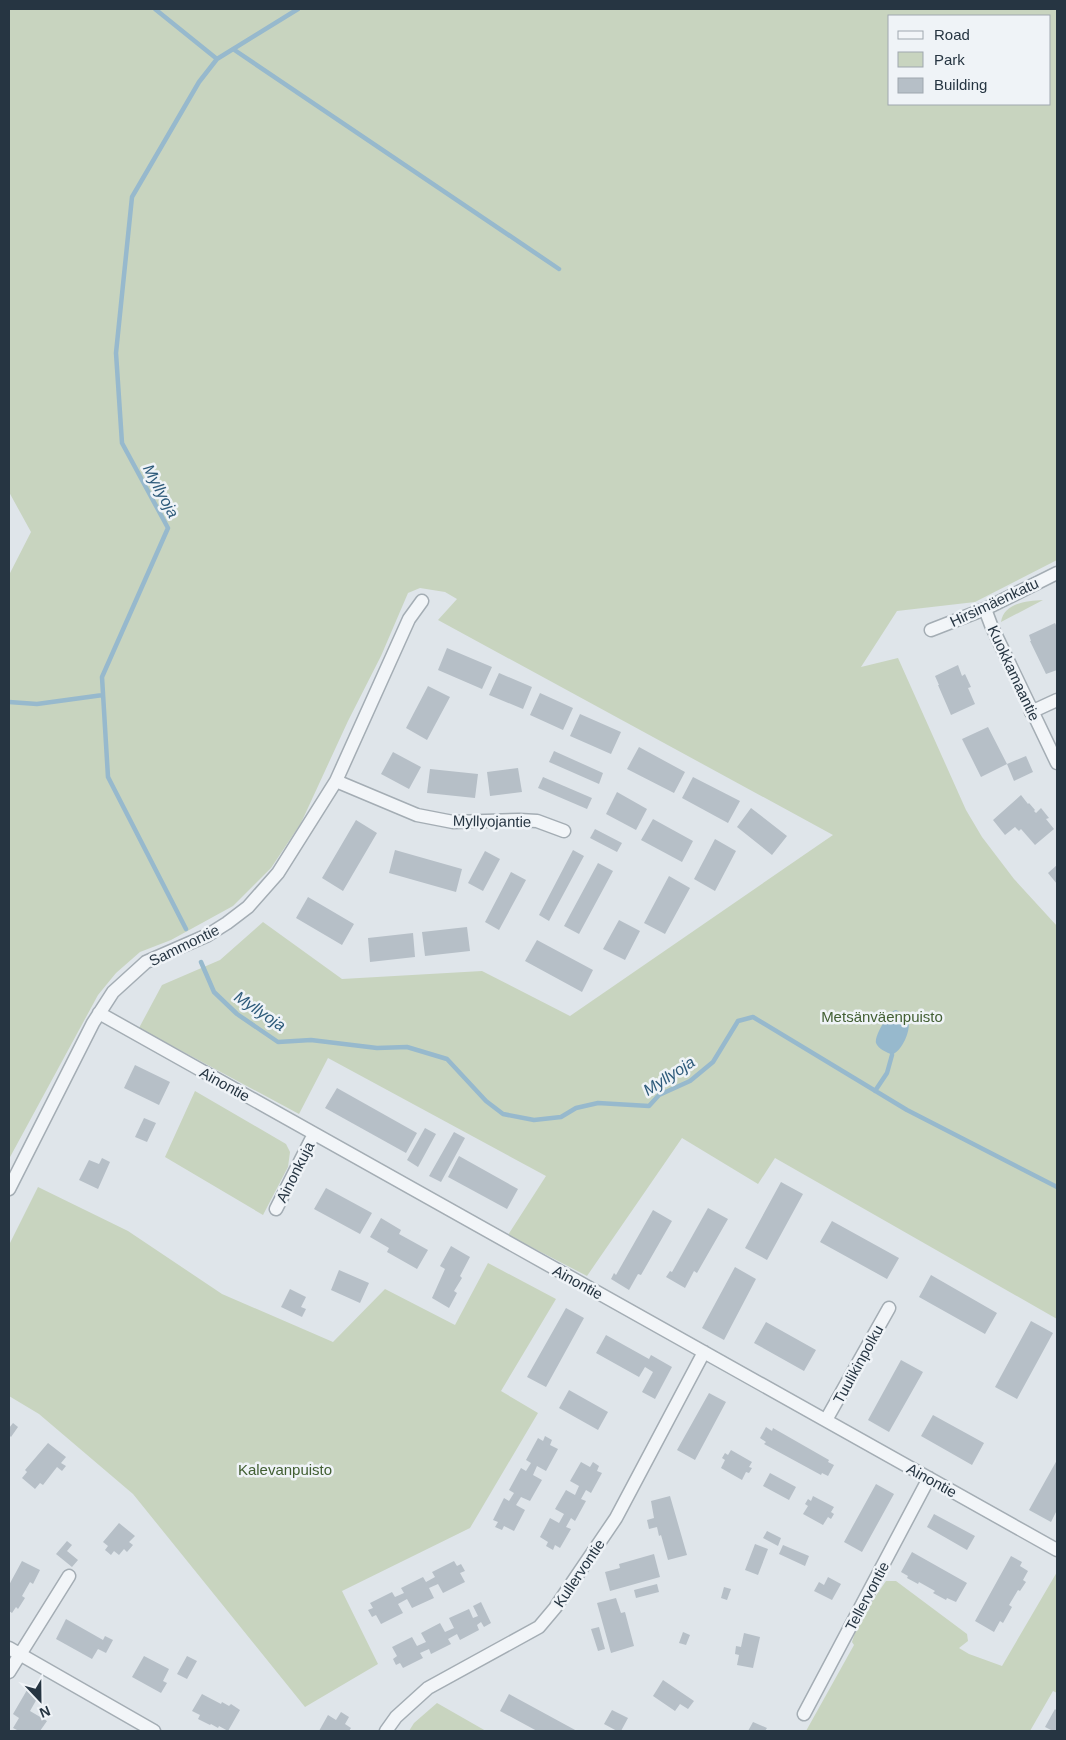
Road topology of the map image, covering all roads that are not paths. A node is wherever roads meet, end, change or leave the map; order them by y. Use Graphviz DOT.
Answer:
graph roads {
  1 [pos="1057,573"];
  2 [pos="422,601"];
  3 [pos="985,609"];
  4 [pos="931,630"];
  5 [pos="1057,700"];
  6 [pos="1031,712"];
  7 [pos="1057,764"];
  8 [pos="336,781"];
  9 [pos="564,831"];
  10 [pos="99,1013"];
  11 [pos="314,1134"];
  12 [pos="9,1189"];
  13 [pos="276,1209"];
  14 [pos="889,1308"];
  15 [pos="704,1352"];
  16 [pos="826,1420"];
  17 [pos="929,1478"];
  18 [pos="1057,1550"];
  19 [pos="69,1576"];
  20 [pos="14,1651"];
  21 [pos="9,1672"];
  22 [pos="804,1714"];
  23 [pos="154,1731"];
  24 [pos="386,1731"];
  1 -- 3 [label="street, Hirsimäenkatu"];
  2 -- 8 [label="street, Sammontie"];
  3 -- 4 [label="street, Hirsimäenkatu"];
  3 -- 6 [label="street, Kuokkamaantie"];
  5 -- 6 [label="street"];
  6 -- 7 [label="street, Kuokkamaantie"];
  8 -- 9 [label="street, Myllyojantie"];
  8 -- 10 [label="street, Sammontie"];
  10 -- 11 [label="street, Ainontie"];
  10 -- 12 [label="street, Sammontie"];
  11 -- 13 [label="street, Ainonkuja"];
  11 -- 15 [label="street, Ainontie"];
  14 -- 16 [label="street, Tuulikinpolku"];
  15 -- 16 [label="street, Ainontie"];
  15 -- 24 [label="street, Kullervontie"];
  16 -- 17 [label="street, Ainontie"];
  17 -- 18 [label="street, Ainontie"];
  17 -- 22 [label="street, Tellervontie"];
  19 -- 20 [label="street"];
  20 -- 21 [label="street"];
  20 -- 23 [label="street"];
}
